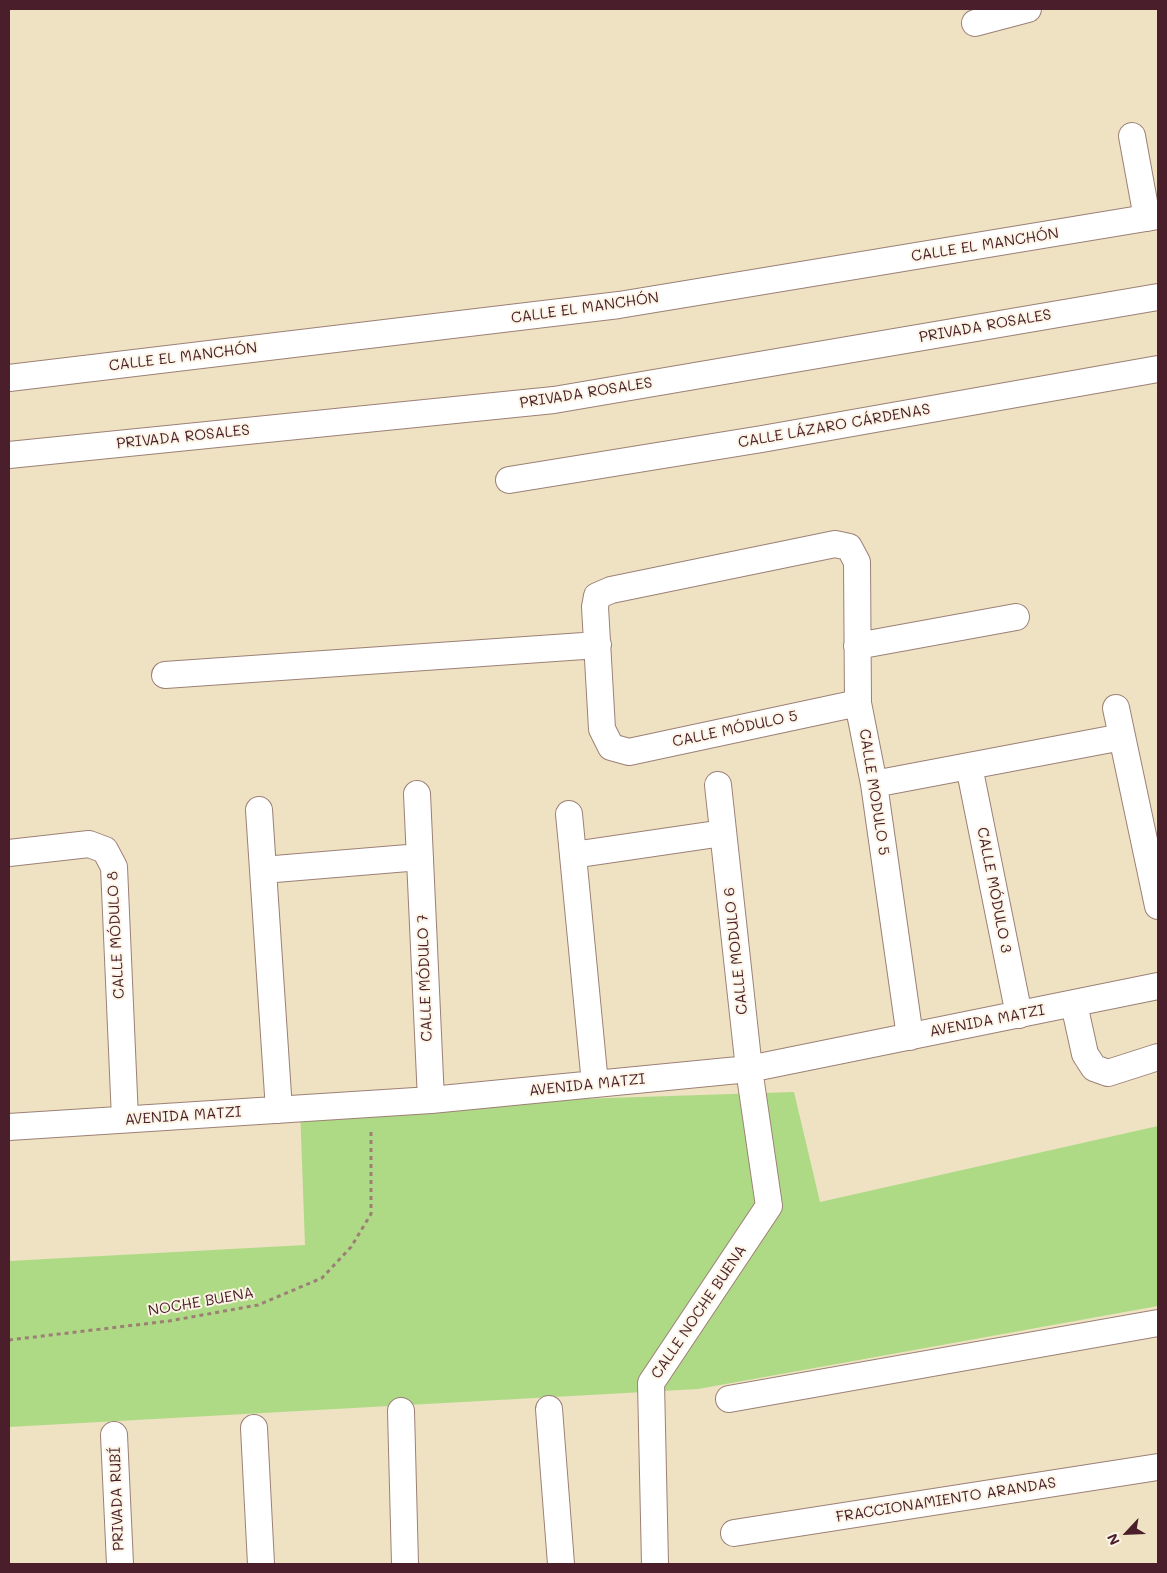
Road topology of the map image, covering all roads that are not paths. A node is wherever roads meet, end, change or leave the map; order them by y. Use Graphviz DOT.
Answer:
graph roads {
  1 [pos="1028,9"];
  2 [pos="975,23"];
  3 [pos="1132,136"];
  4 [pos="1152,217"];
  5 [pos="1158,296"];
  6 [pos="1158,368"];
  7 [pos="9,378"];
  8 [pos="9,455"];
  9 [pos="509,480"];
  10 [pos="1016,617"];
  11 [pos="598,645"];
  12 [pos="857,646"];
  13 [pos="165,675"];
  14 [pos="858,702"];
  15 [pos="1116,708"];
  16 [pos="1122,737"];
  17 [pos="969,766"];
  18 [pos="874,784"];
  19 [pos="718,785"];
  20 [pos="418,794"];
  21 [pos="259,810"];
  22 [pos="568,814"];
  23 [pos="723,833"];
  24 [pos="9,853"];
  25 [pos="573,855"];
  26 [pos="420,856"];
  27 [pos="263,870"];
  28 [pos="1158,906"];
  29 [pos="1158,986"];
  30 [pos="1074,1004"];
  31 [pos="1019,1015"];
  32 [pos="910,1037"];
  33 [pos="1158,1057"];
  34 [pos="749,1069"];
  35 [pos="595,1084"];
  36 [pos="431,1100"];
  37 [pos="279,1110"];
  38 [pos="125,1119"];
  39 [pos="9,1127"];
  40 [pos="1158,1323"];
  41 [pos="729,1399"];
  42 [pos="549,1409"];
  43 [pos="401,1411"];
  44 [pos="254,1428"];
  45 [pos="114,1434"];
  46 [pos="1158,1467"];
  47 [pos="734,1533"];
  48 [pos="120,1564"];
  49 [pos="262,1564"];
  50 [pos="405,1564"];
  51 [pos="561,1564"];
  52 [pos="655,1564"];
  1 -- 2 [label="street"];
  3 -- 4 [label="street"];
  4 -- 7 [label="street, CALLE EL MANCHÓN"];
  5 -- 8 [label="street, PRIVADA ROSALES"];
  6 -- 9 [label="street, CALLE LÁZARO CÁRDENAS"];
  10 -- 12 [label="street"];
  11 -- 12 [label="street, CALLE MODULO 5"];
  11 -- 13 [label="street"];
  11 -- 14 [label="street, CALLE MÓDULO 5"];
  12 -- 14 [label="street, CALLE MODULO 5"];
  14 -- 18 [label="street, CALLE MODULO 5"];
  15 -- 16 [label="street"];
  16 -- 17 [label="street"];
  16 -- 28 [label="street"];
  17 -- 18 [label="street"];
  17 -- 31 [label="street, CALLE MÓDULO 3"];
  18 -- 32 [label="street, CALLE MODULO 5"];
  19 -- 23 [label="street, CALLE MODULO 6"];
  20 -- 26 [label="street, CALLE MÓDULO 7"];
  21 -- 27 [label="street"];
  22 -- 25 [label="street"];
  23 -- 25 [label="street"];
  23 -- 34 [label="street, CALLE MODULO 6"];
  24 -- 38 [label="street, CALLE MÓDULO 8"];
  25 -- 35 [label="street"];
  26 -- 27 [label="street"];
  26 -- 36 [label="street, CALLE MÓDULO 7"];
  27 -- 37 [label="street"];
  29 -- 30 [label="street, AVENIDA MATZI"];
  30 -- 31 [label="street, AVENIDA MATZI"];
  30 -- 33 [label="street"];
  31 -- 32 [label="street, AVENIDA MATZI"];
  32 -- 34 [label="street, AVENIDA MATZI"];
  34 -- 35 [label="street, AVENIDA MATZI"];
  34 -- 52 [label="street, CALLE NOCHE BUENA"];
  35 -- 36 [label="street, AVENIDA MATZI"];
  36 -- 37 [label="street, AVENIDA MATZI"];
  37 -- 38 [label="street, AVENIDA MATZI"];
  38 -- 39 [label="street, AVENIDA MATZI"];
  40 -- 41 [label="street"];
  42 -- 51 [label="street"];
  43 -- 50 [label="street"];
  44 -- 49 [label="street"];
  45 -- 48 [label="street, PRIVADA RUBÍ"];
  46 -- 47 [label="street, FRACCIONAMIENTO ARANDAS"];
}
